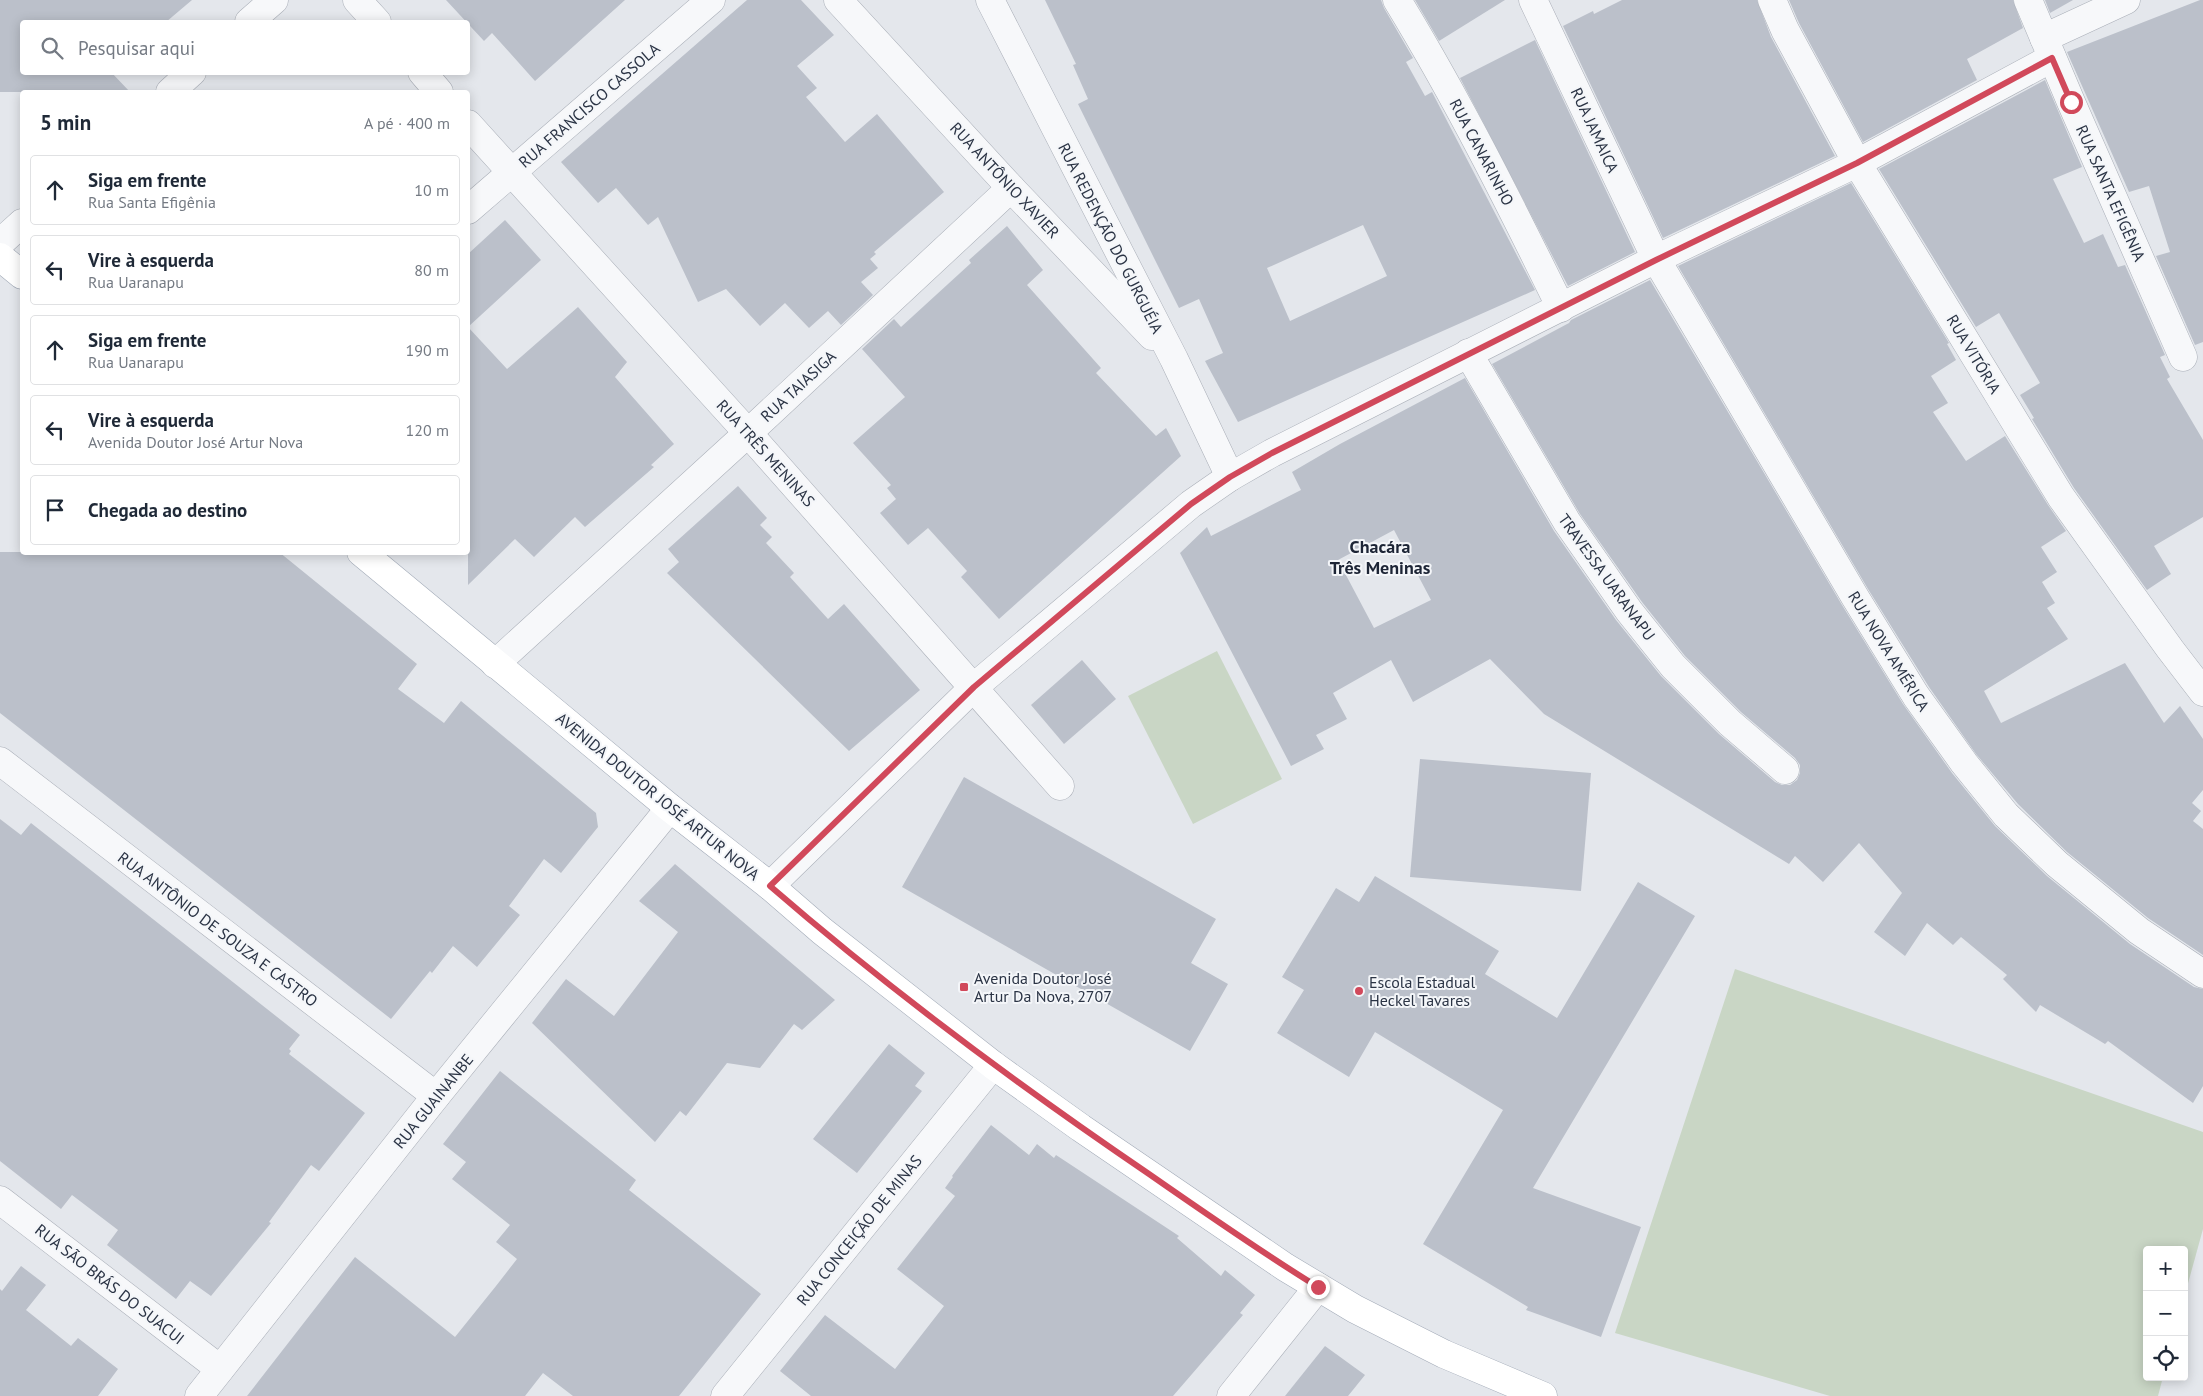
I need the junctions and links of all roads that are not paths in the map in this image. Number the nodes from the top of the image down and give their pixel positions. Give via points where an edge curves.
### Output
1 (274, 0) edge
2 (358, 0) edge
3 (711, 0) edge
4 (838, 0) edge
5 (990, 0) edge
6 (1398, 0) edge
7 (1533, 0) edge
8 (1772, 0) edge
9 (2028, 0) edge
10 (2126, 0) edge
11 (251, 20) edge
12 (375, 20) edge
13 (2048, 48) junction
14 (189, 75) edge
15 (425, 75) edge
16 (172, 90) edge
17 (437, 90) edge
18 (470, 126) edge
19 (1857, 163) junction
20 (510, 172) junction
21 (1011, 188) junction
22 (470, 208) edge
23 (20, 225) edge
24 (0, 243) edge
25 (0, 257) edge
26 (1656, 260) junction
27 (20, 273) edge
28 (1561, 308) junction
29 (1468, 353) junction
30 (2183, 358) dead end
31 (1174, 359) junction
32 (748, 433) junction
33 (1230, 477) junction
34 (365, 555) edge
35 (495, 664) junction
36 (974, 687) junction
37 (2203, 692) edge
38 (0, 762) edge
39 (1784, 770) dead end
40 (1060, 786) dead end
41 (670, 808) junction
42 (770, 886) junction
43 (2203, 974) edge
44 (993, 1065) junction
45 (436, 1096) junction
46 (0, 1200) edge
47 (1318, 1287) junction
48 (220, 1369) junction
49 (199, 1396) edge
50 (725, 1396) edge
51 (1231, 1396) edge
52 (1543, 1396) edge

1 - 11 street
2 - 12 street
3 - 20 street, RUA FRANCISCO CASSOLA
4 - 21 street, RUA ANTÔNIO XAVIER
5 - 31 street, RUA REDENÇÃO DO GURGUÉIA
6 - 28 street, RUA CANARINHO via 1481,147
7 - 26 street, RUA JAMAICA
8 - 19 street, RUA VITÓRIA
9 - 13 street, RUA SANTA EFIGÊNIA
10 - 13 street
13 - 19 street
13 - 30 street, RUA SANTA EFIGÊNIA
14 - 16 street
15 - 17 street
18 - 20 street, RUA TRÊS MENINAS
19 - 26 street
19 - 37 street, RUA VITÓRIA via 2060,497
20 - 22 street, RUA FRANCISCO CASSOLA
20 - 32 street, RUA TRÊS MENINAS
21 - 31 street, RUA ANTÔNIO XAVIER
21 - 32 street, RUA TAIASIGA
23 - 24 street
25 - 27 main road
26 - 28 street
26 - 43 street, RUA NOVA AMÉRICA via 1854,597 1916,696 1964,763 2006,815 2057,864 2139,930
28 - 29 street
29 - 33 street
29 - 39 street, TRAVESSA UARANAPU via 1567,522 1629,611 1673,666
31 - 33 street, RUA REDENÇÃO DO GURGUÉIA
32 - 35 street, RUA TAIASIGA
32 - 36 street, RUA TRÊS MENINAS
33 - 36 street via 1191,504
34 - 35 main road, AVENIDA DOUTOR JOSÉ ARTUR NOVA
35 - 41 main road, AVENIDA DOUTOR JOSÉ ARTUR NOVA
36 - 40 street, RUA TRÊS MENINAS
36 - 42 street
38 - 45 street, RUA ANTÔNIO DE SOUZA E CASTRO
41 - 42 main road, AVENIDA DOUTOR JOSÉ ARTUR NOVA
41 - 45 street, RUA GUAINANBE
42 - 44 main road, AVENIDA DOUTOR JOSÉ ARTUR NOVA via 822,931
44 - 47 main road, AVENIDA DOUTOR JOSÉ ARTUR NOVA via 1199,1209
44 - 50 street, RUA CONCEIÇÃO DE MINAS
45 - 48 street, RUA GUAINANBE
46 - 48 street, RUA SÃO BRÁS DO SUACUI
47 - 51 street
47 - 52 main road, AVENIDA DOUTOR JOSÉ ARTUR NOVA via 1444,1354
48 - 49 street, RUA GUAINANBE

